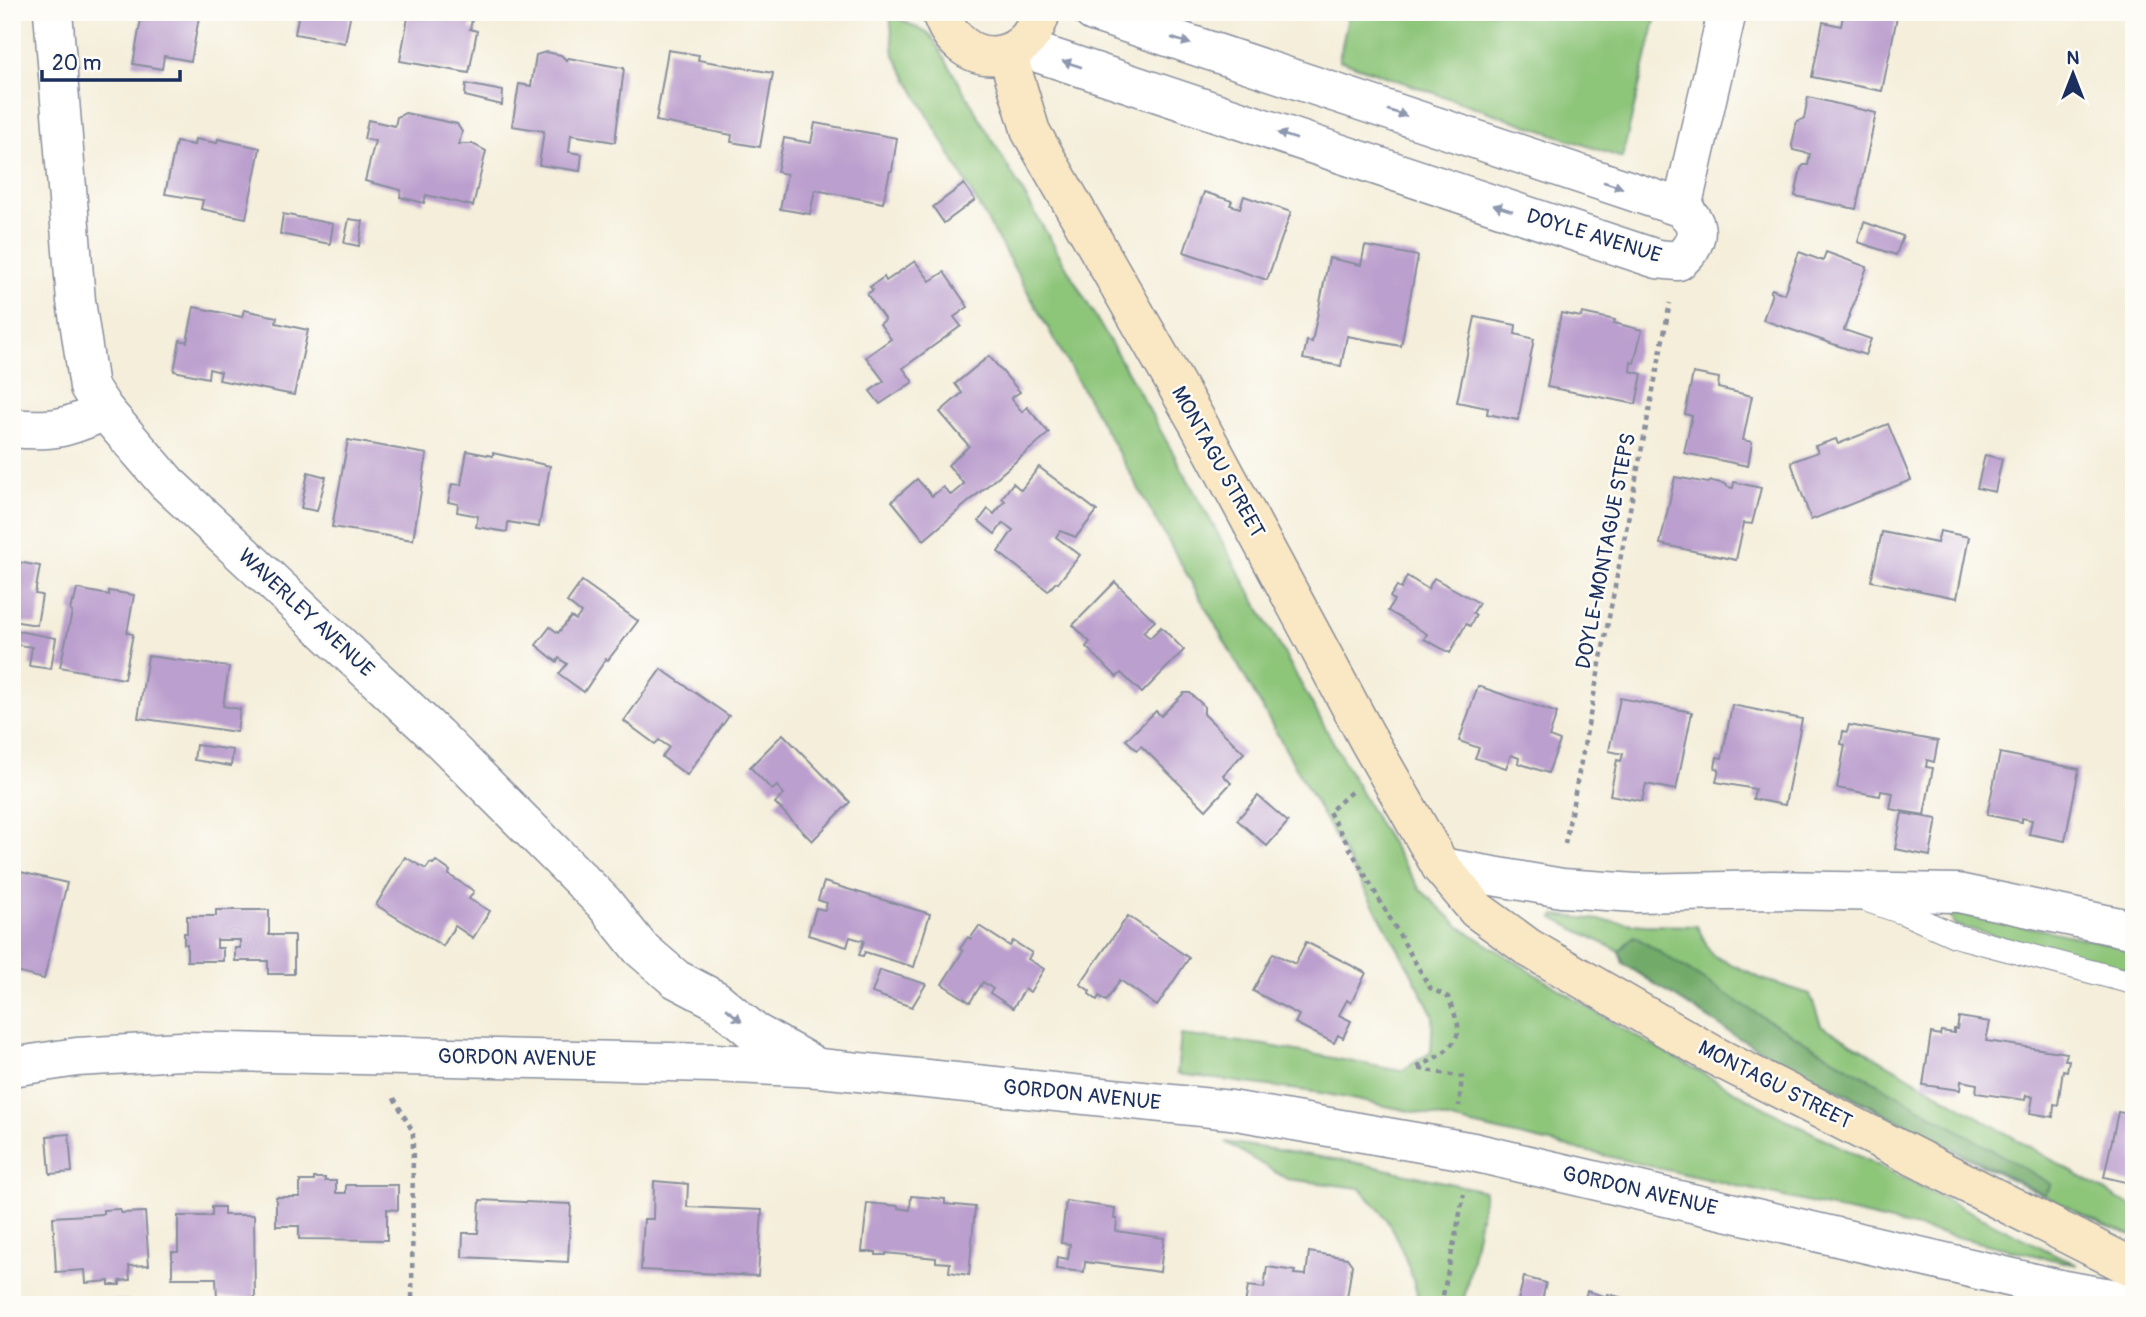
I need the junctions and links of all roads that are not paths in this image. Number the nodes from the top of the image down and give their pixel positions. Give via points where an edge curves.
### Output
1 (53, 12) edge
2 (941, 12) edge
3 (1041, 12) edge
4 (1093, 12) edge
5 (1727, 12) edge
6 (1014, 50) junction
7 (1682, 208) junction
8 (105, 411) junction
9 (12, 428) edge
10 (1441, 867) junction
11 (1843, 892) junction
12 (2134, 930) edge
13 (2134, 984) edge
14 (12, 1067) edge
15 (819, 1068) junction
16 (2134, 1268) edge
17 (2134, 1302) edge

1 - 8 street, WAVERLEY AVENUE via 79,325 89,387
2 - 6 street via 963,48 992,55
3 - 6 street via 1031,36
4 -> 7 street
5 - 7 street
7 -> 6 street, DOYLE AVENUE via 1693,220 1696,236 1688,253 1678,261 1657,259
6 - 10 street, MONTAGU STREET via 1031,132 1198,423
8 - 9 street via 57,430
8 -> 15 street, WAVERLEY AVENUE via 167,483 436,735 604,903 640,948 676,979 716,1000 754,1032
10 - 11 street via 1562,888 1636,893
10 - 16 street, MONTAGU STREET via 1477,910 1552,962 1717,1057
11 - 12 street via 1958,893
11 - 13 lane via 1956,936
14 - 15 street, GORDON AVENUE via 77,1057 181,1051
15 - 17 street, GORDON AVENUE via 1231,1110 1473,1152 2064,1290

